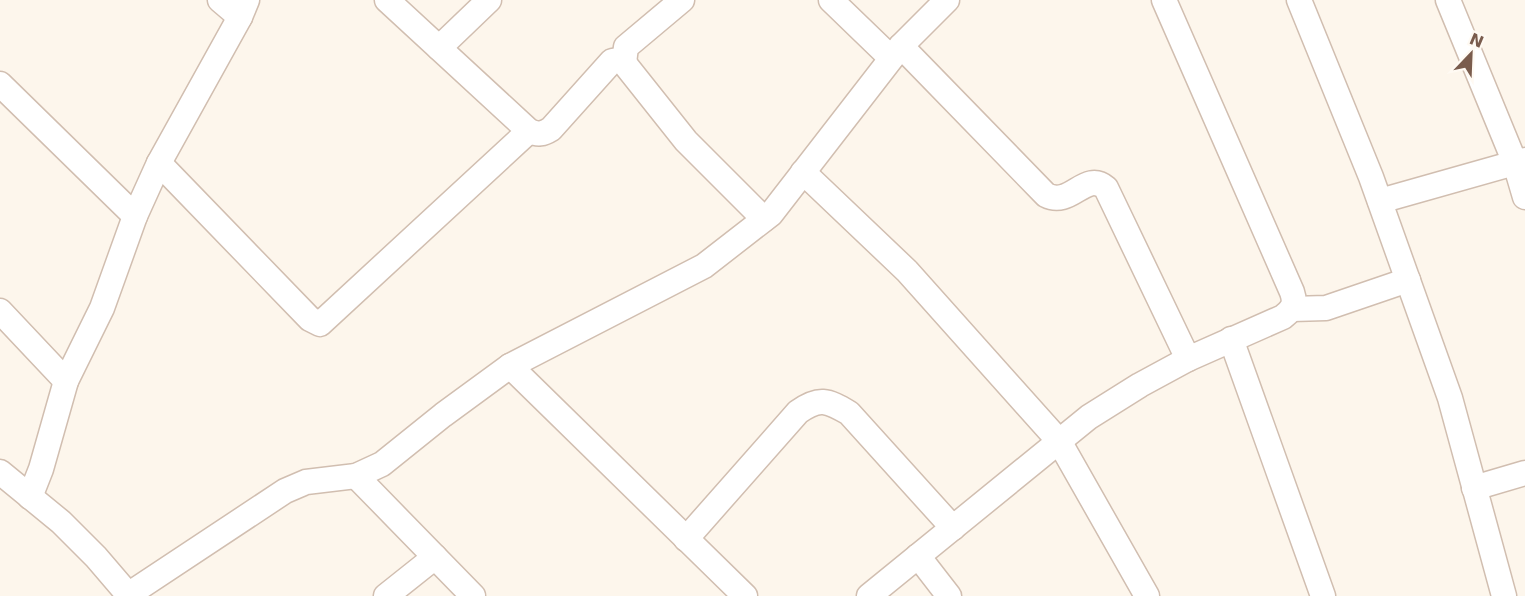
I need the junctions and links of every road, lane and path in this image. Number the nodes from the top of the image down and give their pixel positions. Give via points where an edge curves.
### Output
1 (220, 0) edge
2 (387, 0) edge
3 (489, 0) edge
4 (682, 0) edge
5 (831, 0) edge
6 (947, 0) edge
7 (1164, 0) edge
8 (1299, 0) edge
9 (1448, 0) edge
10 (244, 8) edge
11 (439, 48) junction
12 (896, 52) junction
13 (624, 63) junction
14 (0, 84) edge
15 (529, 131) junction
16 (1520, 161) edge
17 (159, 163) junction
18 (803, 172) junction
19 (1525, 197) edge
20 (1380, 201) junction
21 (135, 216) junction
22 (764, 219) junction
23 (1408, 280) junction
24 (1292, 309) junction
25 (0, 311) edge
26 (1232, 339) junction
27 (1188, 358) junction
28 (510, 366) junction
29 (66, 381) junction
30 (1059, 441) junction
31 (0, 472) edge
32 (1525, 473) edge
33 (356, 476) junction
34 (1474, 488) junction
35 (30, 497) junction
36 (952, 528) junction
37 (686, 539) junction
38 (918, 556) junction
39 (435, 557) junction
40 (128, 594) edge
41 (386, 596) edge
42 (473, 596) edge
43 (745, 596) edge
44 (869, 596) edge
45 (949, 596) edge
46 (1147, 596) edge
47 (1323, 596) edge
48 (1504, 596) edge

1 - 10 street
2 - 11 street
3 - 11 street
4 - 13 street via 626,47
5 - 12 street
6 - 12 street
7 - 24 street via 1292,292
8 - 20 street
9 - 16 street
10 - 17 street
11 - 15 street
12 - 18 street
12 - 27 street via 1046,195 1063,198 1095,182 1106,188
13 - 15 street via 612,61 551,129 543,134
13 - 22 street via 686,141
14 - 21 street
15 - 17 street via 320,324 310,319
16 - 19 street
16 - 20 street
17 - 21 street
18 - 22 street
18 - 30 street via 907,271
20 - 23 street
21 - 29 street via 98,318
22 - 28 street via 704,266
23 - 24 street via 1326,308
23 - 34 street via 1450,398
24 - 26 street via 1283,317
25 - 29 street
26 - 27 street
26 - 47 street
27 - 30 street via 1089,417
28 - 33 street via 382,464
28 - 37 street
29 - 35 street
30 - 36 street
30 - 46 street
31 - 35 street
32 - 34 street
33 - 39 street
33 - 40 street via 306,482 285,490
34 - 48 street
35 - 40 street via 61,522
36 - 37 street via 849,413 824,401 812,402 798,412
36 - 38 street
37 - 43 street
38 - 44 street
38 - 45 street
39 - 41 street
39 - 42 street

